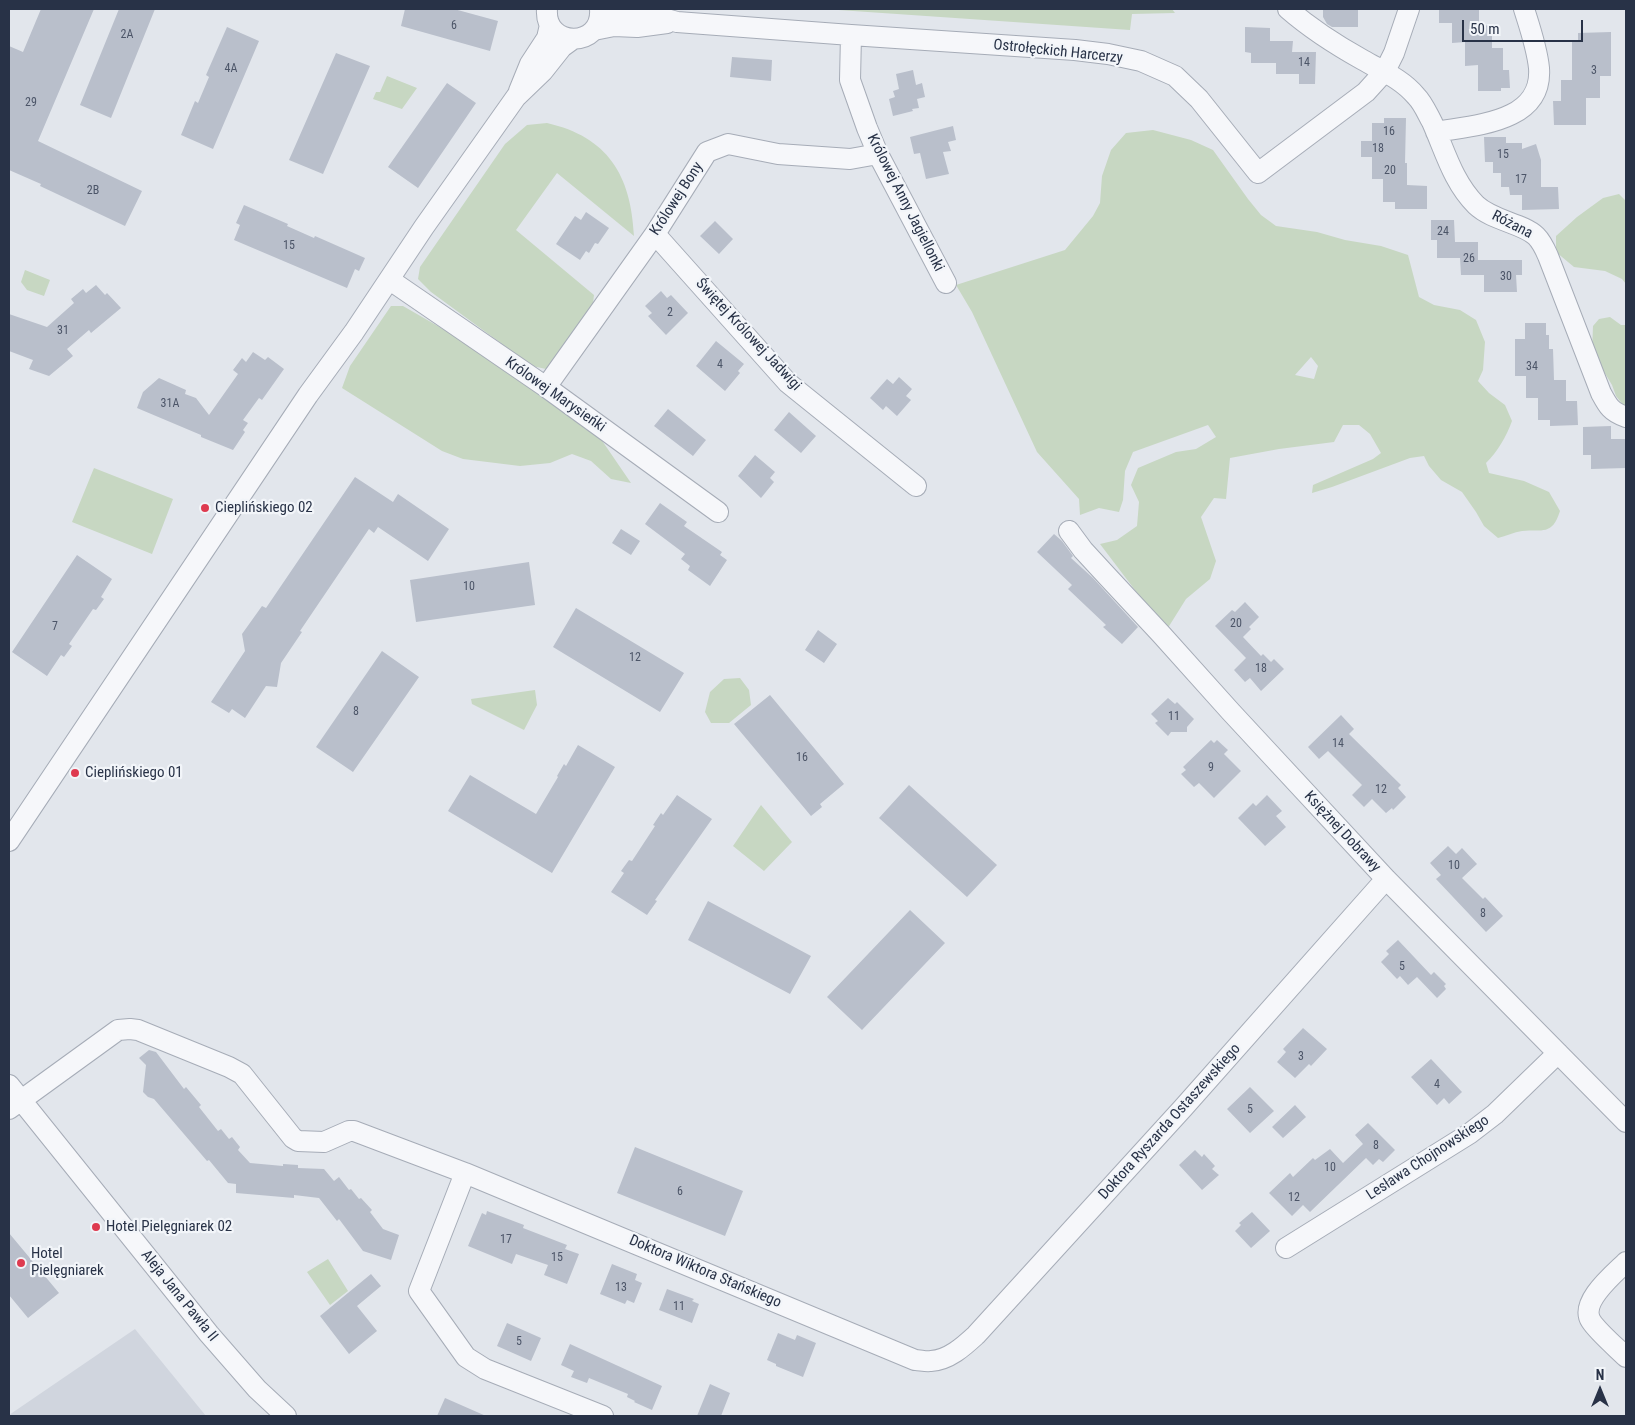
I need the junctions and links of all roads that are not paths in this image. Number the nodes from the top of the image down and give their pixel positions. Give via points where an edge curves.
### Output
1 (600, 9) edge
2 (614, 9) edge
3 (1288, 9) edge
4 (1409, 9) edge
5 (1524, 9) edge
6 (546, 14) edge
7 (677, 22) junction
8 (594, 30) junction
9 (851, 36) junction
10 (573, 39) junction
11 (1385, 71) junction
12 (516, 98) junction
13 (1436, 132) junction
14 (878, 154) junction
15 (655, 234) junction
16 (390, 280) junction
17 (946, 283) dead end
18 (546, 387) junction
19 (1626, 417) edge
20 (916, 486) dead end
21 (718, 512) dead end
22 (1069, 530) dead end
23 (9, 841) edge
24 (1386, 880) junction
25 (1558, 1053) junction
26 (13, 1098) edge
27 (1626, 1122) edge
28 (465, 1173) junction
29 (1286, 1248) dead end
30 (1626, 1262) edge
31 (946, 1357) joint
32 (1626, 1358) edge
33 (286, 1416) edge
34 (603, 1416) edge

1 - 8 street
2 - 7 street, Ostrołęckich Harcerzy via 637,11
3 - 11 street, Różana via 1323,36
4 - 11 street
5 - 13 street via 1539,69 1539,80 1529,101 1522,109 1499,120
6 - 10 street via 560,36
6 - 12 street via 547,38 530,64
7 - 8 street, Ostrołęckich Harcerzy
7 - 9 street, Ostrołęckich Harcerzy
8 - 10 street, Ostrołęckich Harcerzy
9 - 11 street, Ostrołęckich Harcerzy via 1075,50 1141,61 1174,76 1200,98 1258,173 1366,92
9 - 14 street, Królowej Anny Jagiellonki via 850,80
10 - 12 street
11 - 13 street, Różana via 1417,96
12 - 16 street
13 - 19 street, Różana via 1465,194 1493,217 1538,237 1600,393 1610,409
14 - 15 street, Królowej Bony via 850,160 778,154 728,144 714,149 707,152
14 - 17 street, Królowej Anny Jagiellonki
15 - 18 street, Królowej Bony
15 - 20 street, Świętej Królowej Jadwigi via 788,383
16 - 18 street, Królowej Marysieńki
16 - 23 street via 303,403
18 - 21 street, Królowej Marysieńki
22 - 24 street, Księżnej Dobrawy via 1083,550
24 - 25 street, Księżnej Dobrawy
24 - 31 street, Doktora Ryszarda Ostaszewskiego via 983,1328
25 - 27 street, Księżnej Dobrawy
25 - 29 street, Lesława Chojnowskiego via 1470,1134
26 - 28 street, Doktora Wiktora Stańskiego via 118,1030 138,1030 242,1074 298,1141 324,1142 354,1131
26 - 33 street, Aleja Jana Pawła II via 257,1389
28 - 31 street, Doktora Wiktora Stańskiego via 915,1360 932,1361
28 - 34 street via 420,1291 466,1357 476,1364
30 - 32 street via 1600,1288 1588,1311 1591,1320

